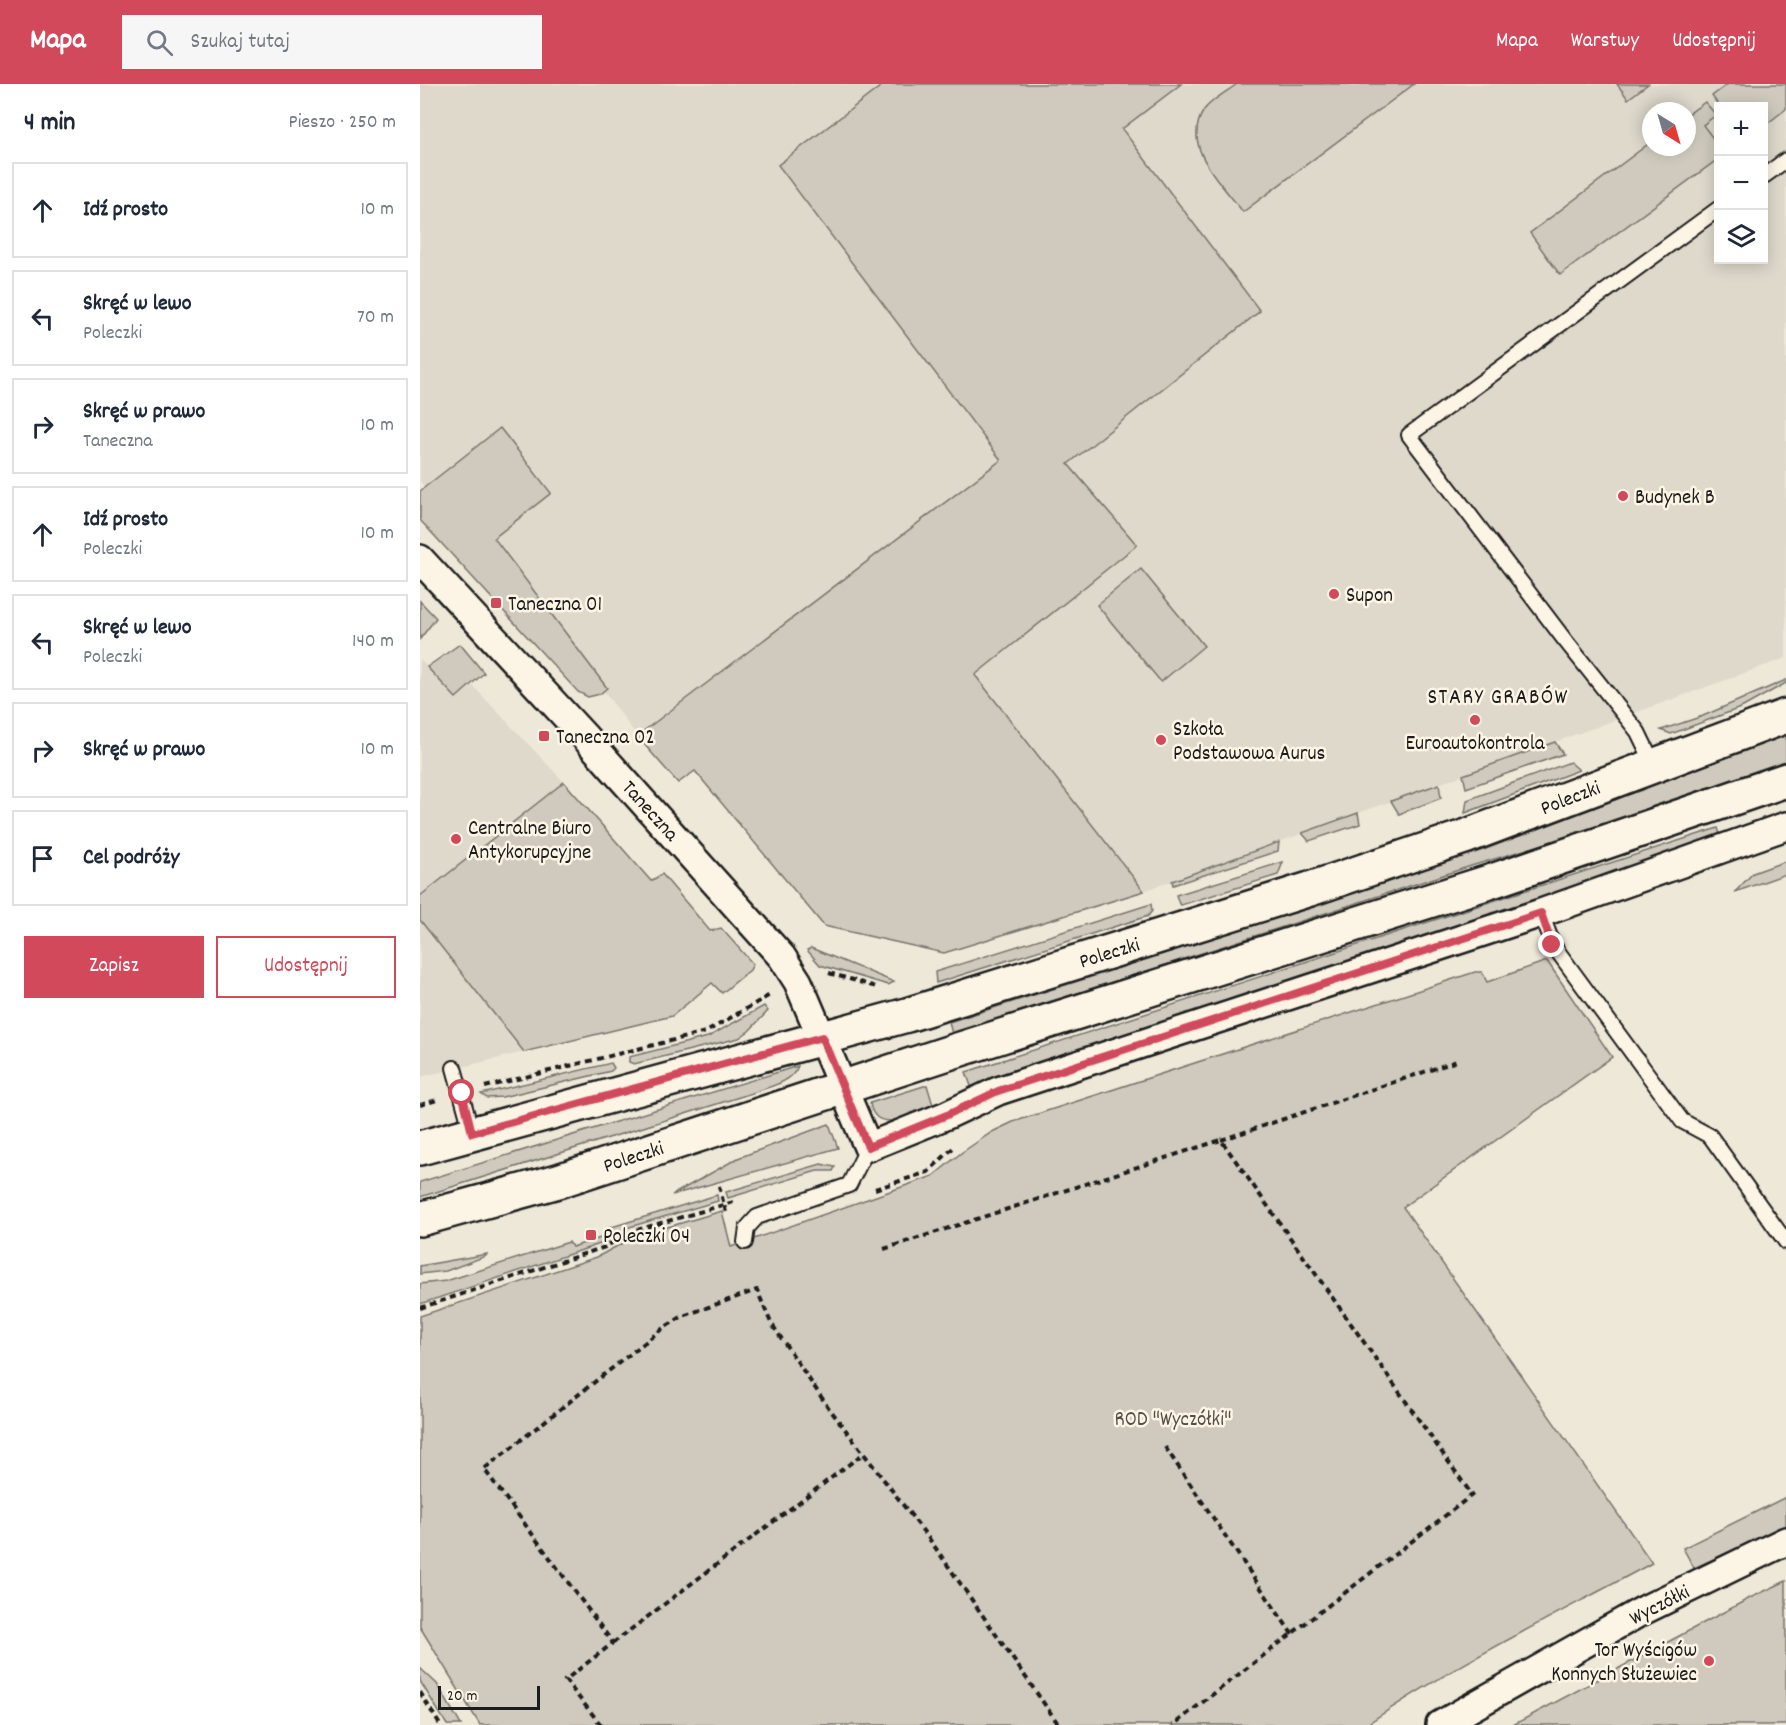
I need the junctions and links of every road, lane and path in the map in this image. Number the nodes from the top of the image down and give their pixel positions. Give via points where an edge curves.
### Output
1 (1786, 160) edge
2 (1768, 173) edge
3 (1716, 210) edge
4 (420, 559) edge
5 (1786, 716) edge
6 (1653, 765) junction
7 (1786, 780) edge
8 (1786, 826) edge
9 (1541, 913) junction
10 (822, 971) dead end
11 (877, 987) dead end
12 (767, 996) dead end
13 (822, 1037) junction
14 (1457, 1061) dead end
15 (454, 1068) dead end
16 (844, 1088) junction
17 (462, 1093) junction
18 (420, 1105) edge
19 (472, 1133) junction
20 (1221, 1140) junction
21 (958, 1144) dead end
22 (868, 1147) junction
23 (420, 1149) edge
24 (868, 1192) dead end
25 (746, 1198) dead end
26 (420, 1219) edge
27 (745, 1242) dead end
28 (1786, 1242) edge
29 (885, 1249) dead end
30 (420, 1308) edge
31 (1165, 1448) dead end
32 (864, 1453) junction
33 (1786, 1541) edge
34 (1292, 1634) junction
35 (613, 1642) junction
36 (420, 1692) edge
37 (440, 1725) edge
38 (601, 1725) edge
39 (1059, 1725) edge
40 (1173, 1725) edge
41 (1440, 1725) edge

1 - 2 lane
3 - 6 lane via 1409,435 1638,732
4 - 13 street, Taneczna via 782,957 798,982
5 - 6 main road, Poleczki
6 - 13 main road, Poleczki via 1373,868 907,1015
7 - 16 main road, Poleczki via 1492,881
8 - 9 street
9 - 22 street via 998,1091
9 - 28 lane via 1552,945 1682,1121 1710,1136
10 - 11 path
12 - 17 path via 706,1032
13 - 16 street, Taneczna
13 - 19 main road, Poleczki
14 - 20 path
15 - 17 lane
16 - 22 street
16 - 26 main road, Poleczki via 558,1181
17 - 18 path
17 - 19 lane
19 - 23 main road, Poleczki
20 - 29 path
20 - 34 path via 1472,1495
21 - 24 path via 928,1172
22 - 27 lane via 849,1185 758,1217 747,1227
25 - 30 path via 630,1232 605,1247
31 - 34 path
32 - 35 path
32 - 35 path via 771,1323 757,1290 683,1316 662,1329 484,1469
32 - 39 path
33 - 41 street, Wyczółki via 1642,1611
34 - 40 path
35 - 38 path via 565,1680
36 - 37 path

